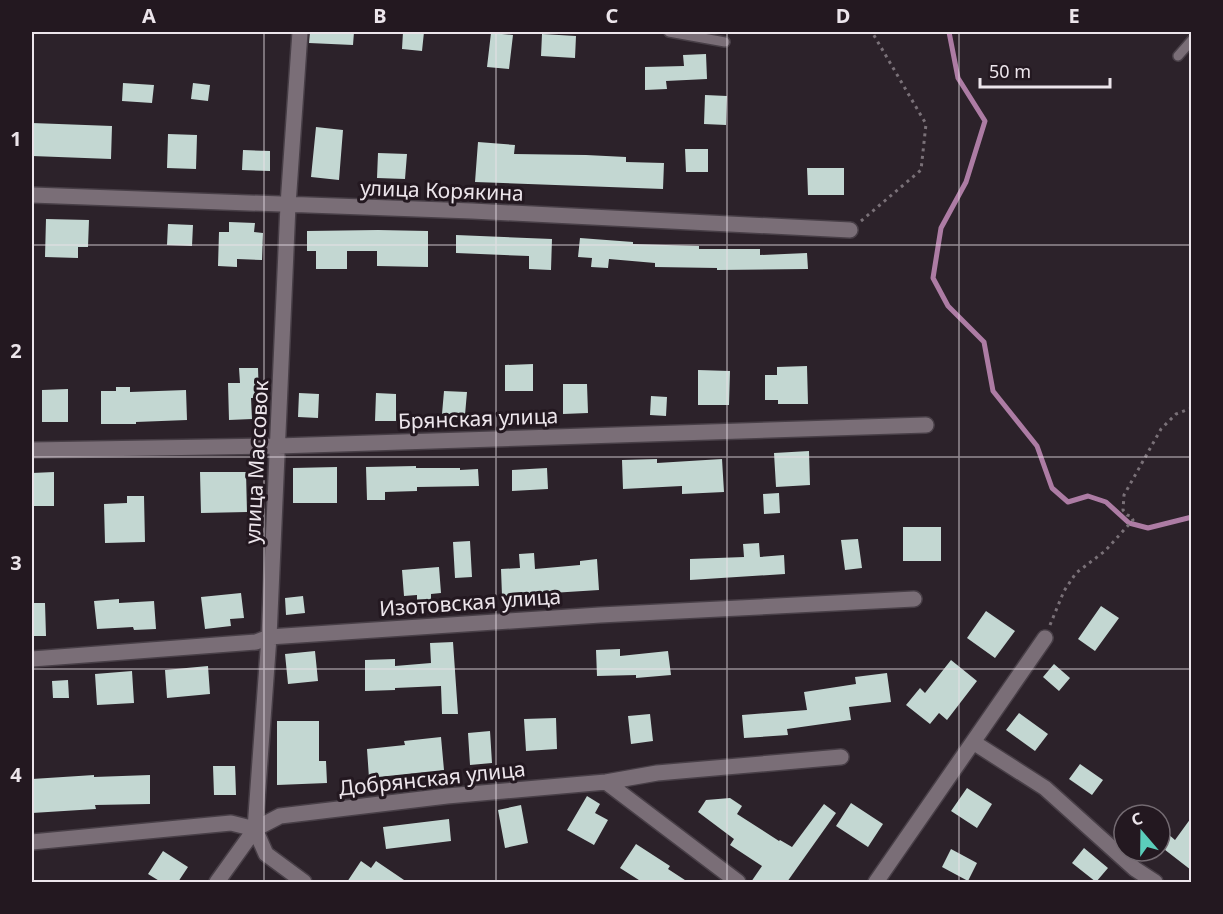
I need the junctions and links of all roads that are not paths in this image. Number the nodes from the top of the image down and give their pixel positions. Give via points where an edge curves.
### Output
1 (300, 32) edge
2 (669, 32) edge
3 (1191, 40) edge
4 (725, 42) dead end
5 (1178, 56) dead end
6 (32, 195) edge
7 (288, 205) junction
8 (850, 230) road end
9 (926, 425) dead end
10 (278, 446) junction
11 (32, 450) edge
12 (914, 599) dead end
13 (269, 637) junction
14 (1045, 638) road end
15 (32, 659) edge
16 (973, 742) junction
17 (841, 757) dead end
18 (606, 782) junction
19 (255, 829) junction
20 (32, 842) edge
21 (217, 882) edge
22 (304, 882) edge
23 (738, 882) edge
24 (876, 882) edge
25 (1155, 882) edge

1 - 7 street, улица Массовок
2 - 4 lane
3 - 5 lane
6 - 7 street, улица Корякина
7 - 8 street, улица Корякина
7 - 10 street, улица Массовок
9 - 10 street, Брянская улица
10 - 11 street, Брянская улица
10 - 13 street, улица Массовок
12 - 13 street, Изотовская улица
13 - 15 street, Изотовская улица via 256,642
13 - 19 street, улица Массовок
14 - 16 street
16 - 24 street
16 - 25 street via 1046,788 1135,869
17 - 18 street, Добрянская улица
18 - 19 street, Добрянская улица via 280,816
18 - 23 street
19 - 20 street via 231,823
19 - 21 street
19 - 22 street via 266,854

